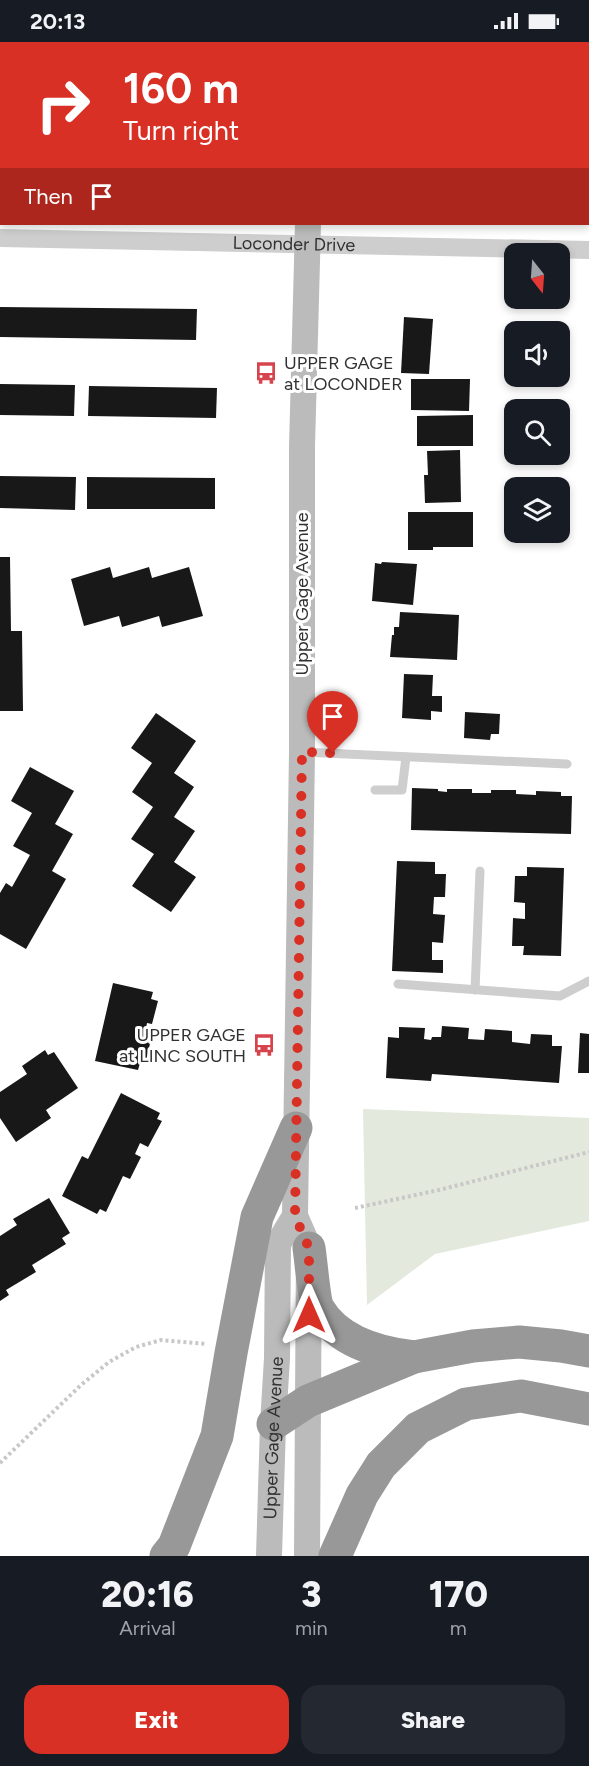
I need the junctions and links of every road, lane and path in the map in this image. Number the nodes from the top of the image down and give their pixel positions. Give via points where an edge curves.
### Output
1 (308, 234) edge
2 (0, 238) edge
3 (589, 250) edge
4 (302, 752) junction
5 (406, 757) junction
6 (567, 764) dead end
7 (375, 790) dead end
8 (480, 871) dead end
9 (589, 981) edge
10 (398, 984) dead end
11 (475, 990) junction
12 (296, 1128) junction
13 (589, 1152) edge
14 (356, 1208) dead end
15 (295, 1216) junction
16 (309, 1248) junction
17 (208, 1345) dead end
18 (589, 1351) edge
19 (414, 1357) junction
20 (308, 1401) junction
21 (589, 1409) edge
22 (273, 1424) junction
23 (0, 1463) edge
24 (166, 1556) edge
25 (269, 1556) edge
26 (307, 1556) edge
27 (335, 1556) edge

1 - 2 street, Loconder Drive
1 - 3 street, Loconder Drive
1 - 4 main road, Upper Gage Avenue via 302,447
4 - 5 lane
4 - 12 main road, Upper Gage Avenue
5 - 6 lane
5 - 7 lane via 402,790
8 - 11 lane
9 - 11 lane via 560,996
10 - 11 lane
12 - 15 main road, Upper Gage Avenue
12 - 24 highway via 257,1217 217,1436 174,1546
13 - 14 path
15 - 16 main road, Upper Gage Avenue
15 - 22 main road, Upper Gage Avenue via 278,1244
16 - 19 highway via 317,1307 337,1330 367,1347
16 - 20 main road, Upper Gage Avenue
17 - 23 path via 162,1340 127,1352 81,1385
18 - 19 highway via 519,1342
19 - 20 highway
20 - 22 highway
20 - 26 main road, Upper Gage Avenue
21 - 27 highway via 521,1396 466,1404 418,1428 381,1465 362,1495
22 - 25 main road, Upper Gage Avenue

